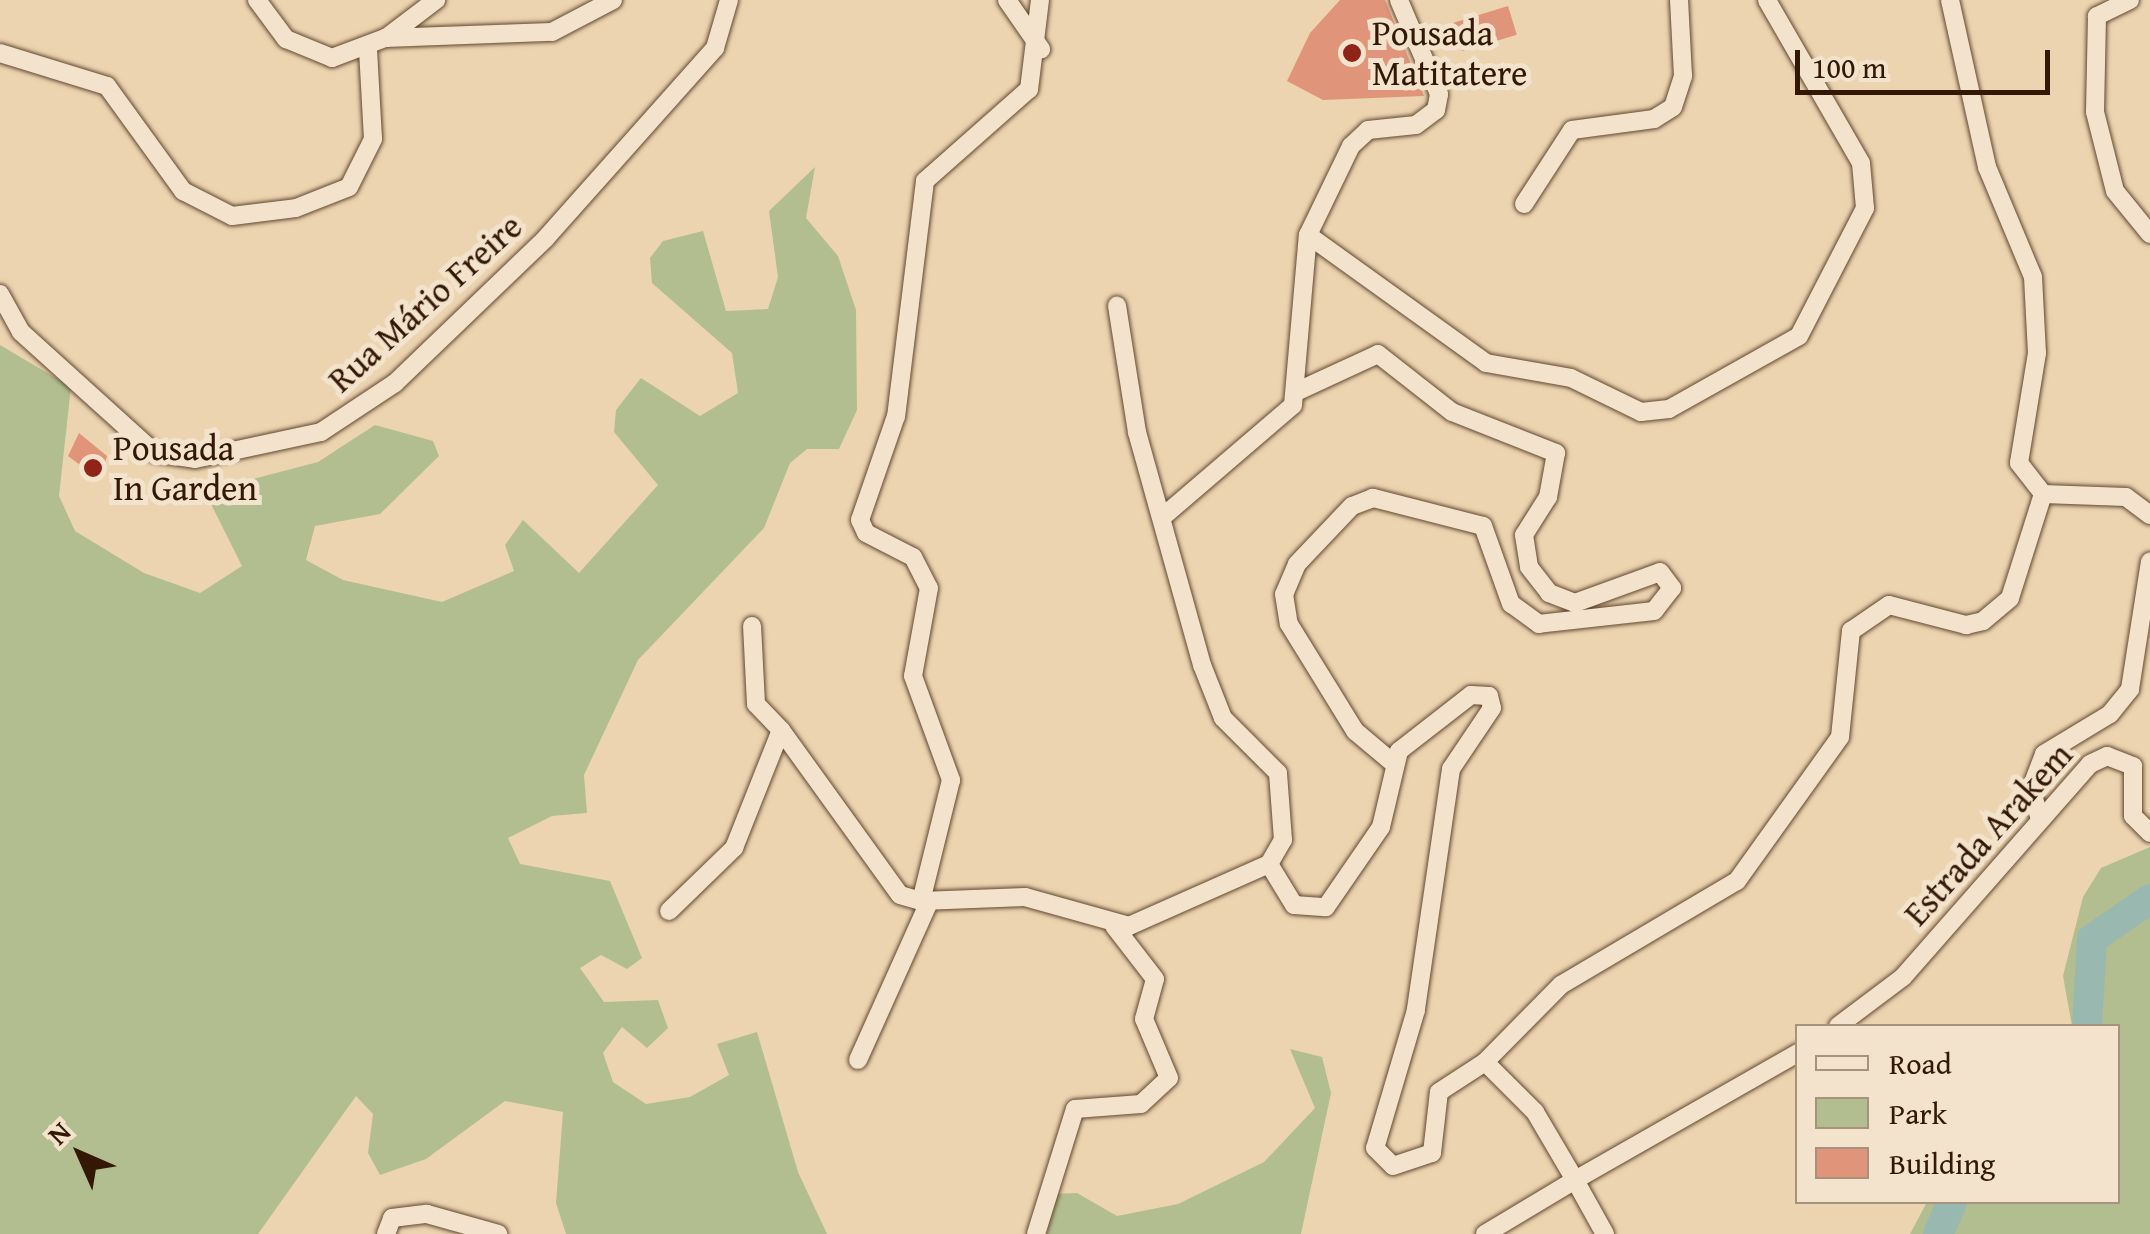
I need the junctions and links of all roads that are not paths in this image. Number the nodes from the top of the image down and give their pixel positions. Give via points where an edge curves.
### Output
1 (256, 0) edge
2 (436, 0) edge
3 (613, 0) edge
4 (730, 0) edge
5 (1007, 0) edge
6 (1040, 0) edge
7 (1399, 0) edge
8 (1680, 0) edge
9 (1767, 0) edge
10 (1950, 0) edge
11 (2130, 0) edge
12 (2094, 8) edge
13 (385, 38) junction
14 (368, 49) junction
15 (1040, 49) junction
16 (0, 53) edge
17 (1524, 204) dead end
18 (2150, 234) edge
19 (1308, 235) junction
20 (0, 294) edge
21 (1117, 306) dead end
22 (1298, 391) junction
23 (2043, 494) junction
24 (1166, 514) junction
25 (2150, 515) edge
26 (2150, 562) edge
27 (752, 626) dead end
28 (781, 730) junction
29 (1393, 764) junction
30 (2039, 816) junction
31 (2150, 833) edge
32 (1269, 864) junction
33 (925, 901) junction
34 (670, 911) dead end
35 (1114, 926) junction
36 (1841, 1024) edge
37 (1795, 1055) edge
38 (858, 1060) dead end
39 (1485, 1062) junction
40 (1575, 1180) junction
41 (386, 1234) edge
42 (498, 1234) edge
43 (1036, 1234) edge
44 (1485, 1234) edge
45 (1605, 1234) edge

1 - 14 street via 305,53
2 - 13 street
3 - 13 street via 552,32
4 - 20 street, Rua Mário Freire via 715,48 545,239 394,383 321,432 195,459 154,453 21,332
5 - 15 street
6 - 15 street
7 - 19 street via 1438,94 1436,110 1416,124 1368,130 1352,146
8 - 17 street via 1683,76 1674,108 1654,119 1572,130
9 - 19 street via 1861,162 1865,208 1807,328 1669,410 1640,412 1571,378 1486,363
10 - 23 street via 1987,167 2033,277 2037,354 2016,447
11 - 12 street
12 - 18 street via 2095,112 2106,164
13 - 14 street
14 - 16 street via 373,139 349,187 296,208 232,216 183,191 107,86
15 - 33 street via 1020,102 925,181 896,416 860,520 866,533 912,558 929,588 913,676 951,780
19 - 22 street via 1294,336
21 - 24 street via 1137,432
22 - 24 street via 1271,432
22 - 29 street via 1378,354 1452,412 1556,453 1548,497 1524,535 1529,567 1549,593 1575,603 1660,572 1672,588 1654,611 1539,624 1511,604 1484,526 1372,498 1352,506 1297,564 1284,594 1289,624 1355,732
23 - 25 street via 2126,497
23 - 39 street via 2010,598 1983,621 1966,626 1890,605 1851,632 1840,737 1737,881 1561,985
24 - 32 street via 1212,696 1283,786 1283,840
26 - 30 street via 2130,689 2110,714 2044,754 2031,788
27 - 28 street via 756,704
28 - 33 street via 900,895
28 - 34 street via 734,848 711,880
29 - 32 street via 1381,827 1326,907 1294,905
29 - 39 street via 1471,695 1484,692 1492,708 1451,769 1416,1010 1381,1103 1376,1158 1393,1166 1432,1153 1439,1092
30 - 31 street, Estrada Arakem via 2106,756 2133,766 2133,816
30 - 36 street, Estrada Arakem via 1902,976
32 - 35 street via 1151,920
33 - 35 street via 1025,898
33 - 38 street
35 - 43 street via 1155,979 1144,1019 1169,1078 1140,1104 1075,1109
37 - 40 street
39 - 40 street via 1535,1112
40 - 44 street
40 - 45 street
41 - 42 street via 392,1218 415,1214 468,1219

